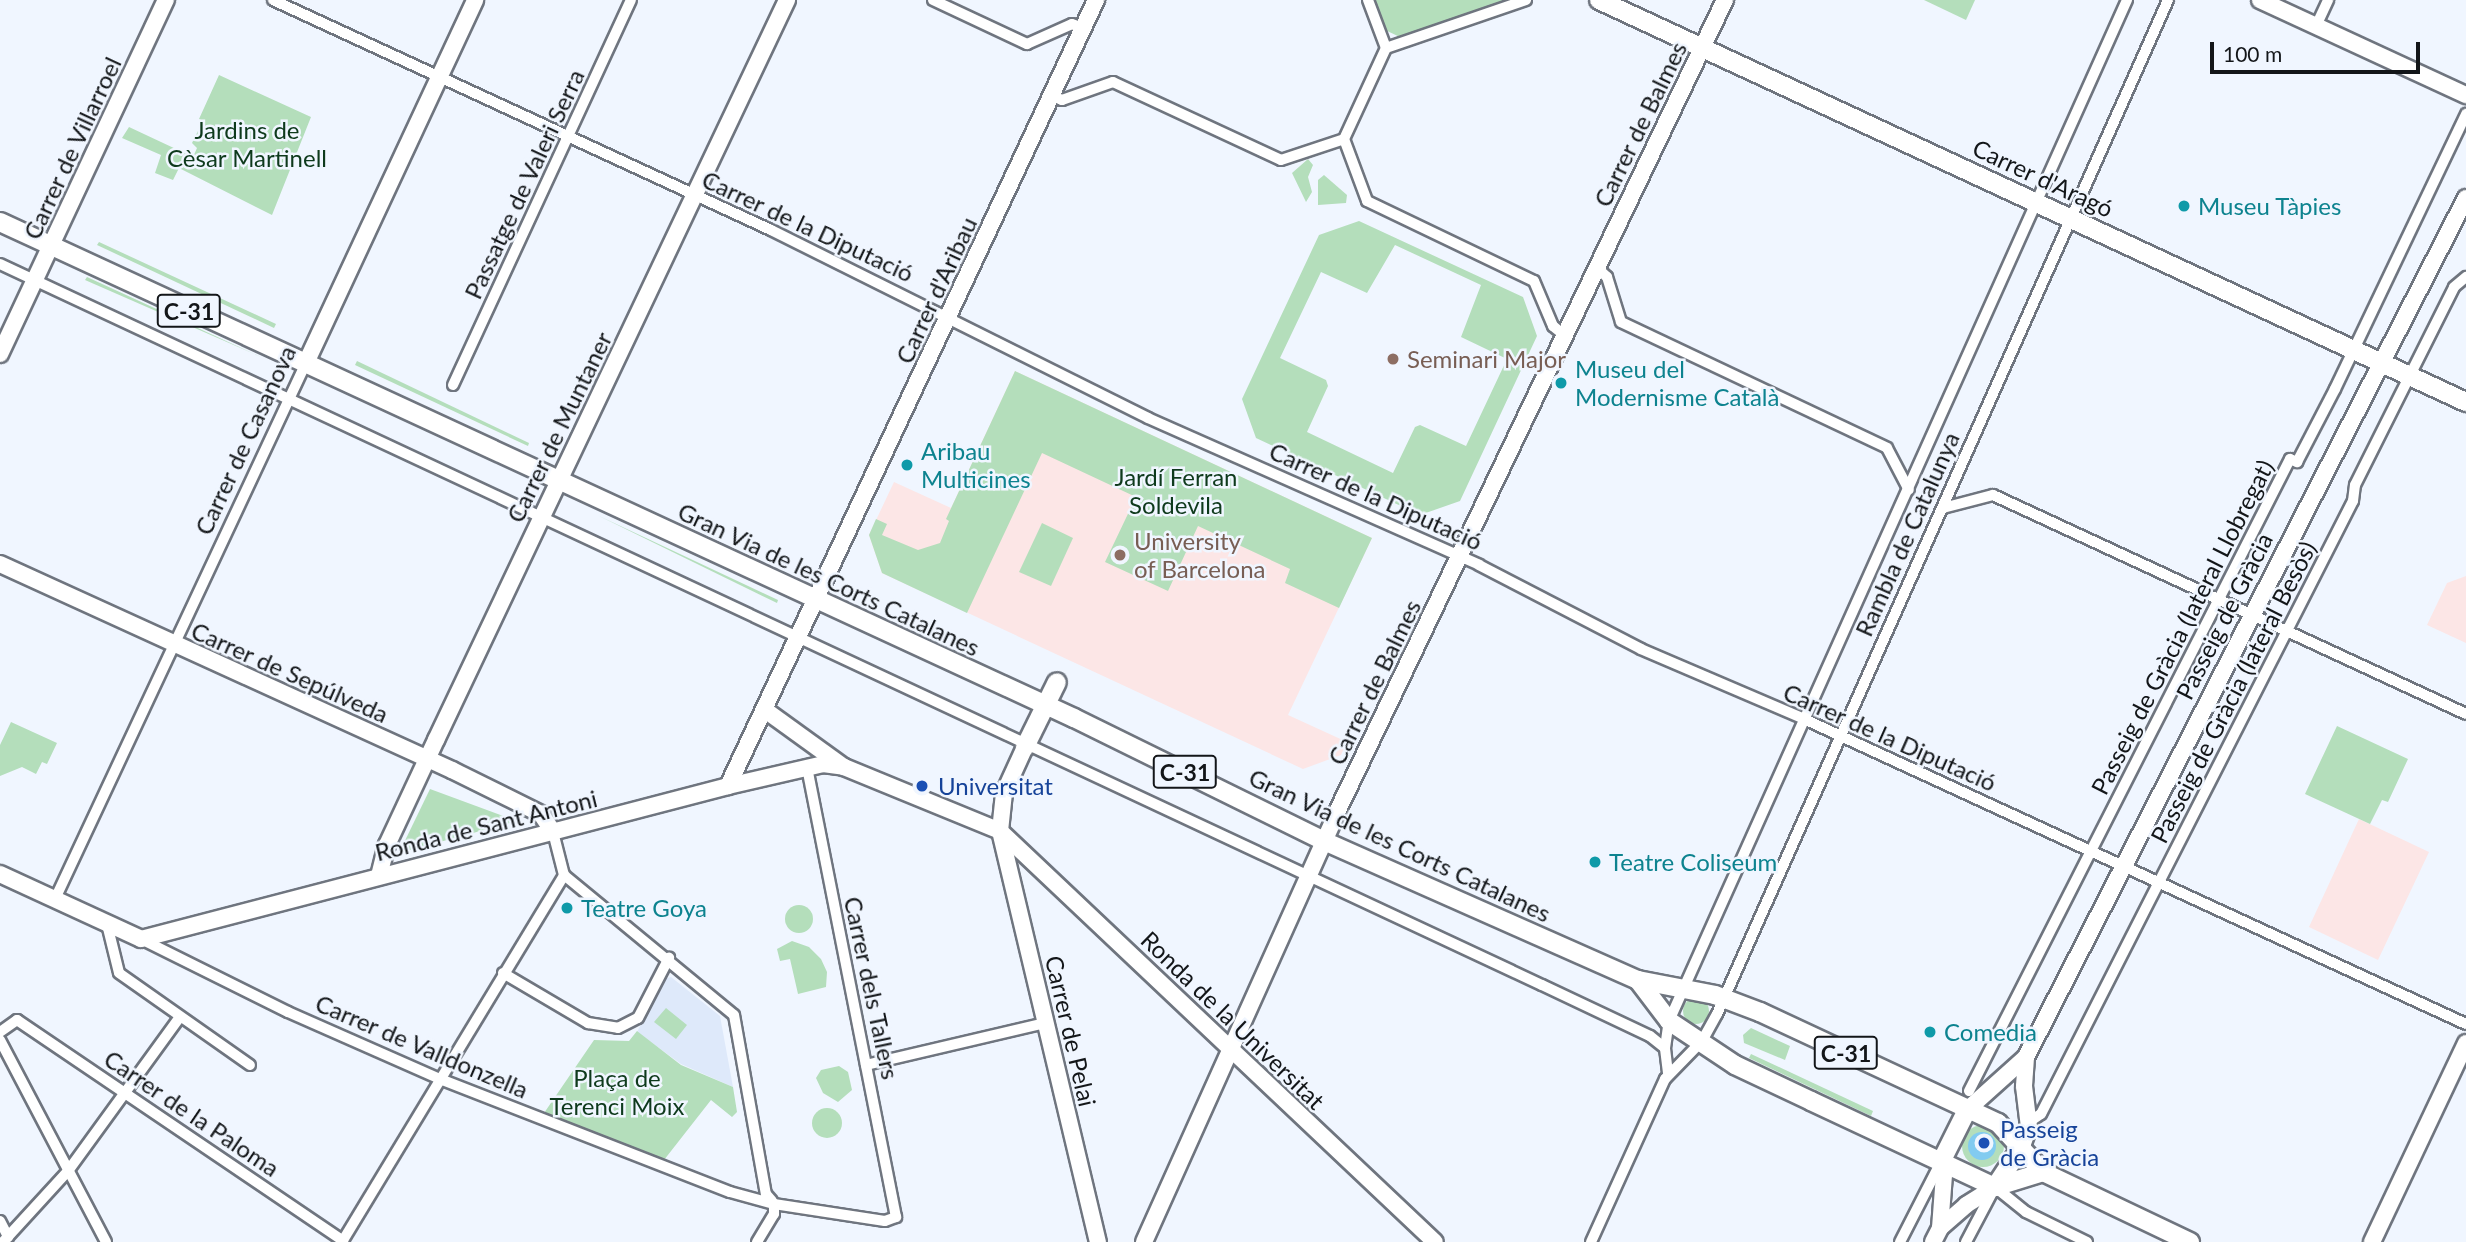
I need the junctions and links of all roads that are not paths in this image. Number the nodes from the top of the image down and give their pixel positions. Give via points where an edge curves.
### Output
1 (166, 0) edge
2 (273, 0) edge
3 (475, 0) edge
4 (631, 0) edge
5 (788, 0) edge
6 (933, 0) edge
7 (1096, 0) edge
8 (1368, 0) edge
9 (1525, 0) edge
10 (1599, 0) edge
11 (1725, 0) edge
12 (2127, 0) edge
13 (2168, 0) edge
14 (2260, 0) edge
15 (2328, 0) edge
16 (2316, 26) junction
17 (1083, 28) junction
18 (1702, 46) junction
19 (1386, 48) junction
20 (439, 78) junction
21 (2466, 95) edge
22 (1053, 96) junction
23 (2466, 114) edge
24 (569, 136) junction
25 (1344, 139) junction
26 (695, 195) junction
27 (2466, 198) edge
28 (2038, 202) junction
29 (2071, 218) junction
30 (0, 222) edge
31 (51, 246) junction
32 (0, 264) edge
33 (1596, 267) junction
34 (2466, 277) edge
35 (35, 281) junction
36 (948, 316) junction
37 (1558, 331) junction
38 (2354, 349) junction
39 (0, 354) edge
40 (2381, 361) junction
41 (305, 365) junction
42 (2410, 376) junction
43 (453, 385) dead end
44 (290, 399) junction
45 (2466, 402) edge
46 (558, 481) junction
47 (1905, 486) junction
48 (1943, 508) junction
49 (540, 517) junction
50 (1460, 556) junction
51 (0, 564) edge
52 (816, 599) junction
53 (2221, 599) junction
54 (2252, 614) junction
55 (2287, 631) junction
56 (798, 639) junction
57 (174, 645) junction
58 (1057, 682) dead end
59 (1046, 705) junction
60 (765, 710) junction
61 (2466, 714) edge
62 (1804, 719) junction
63 (1839, 735) junction
64 (1026, 747) junction
65 (427, 758) junction
66 (807, 767) junction
67 (844, 767) junction
68 (728, 786) junction
69 (999, 831) junction
70 (553, 832) junction
71 (1324, 841) junction
72 (2092, 852) junction
73 (2123, 866) junction
74 (0, 874) edge
75 (564, 875) junction
76 (379, 876) junction
77 (1308, 877) junction
78 (2159, 883) junction
79 (55, 899) junction
80 (107, 924) junction
81 (141, 939) junction
82 (669, 958) junction
83 (503, 973) junction
84 (1637, 981) junction
85 (1684, 987) junction
86 (1724, 998) junction
87 (180, 1017) junction
88 (1669, 1021) junction
89 (1045, 1023) junction
90 (2466, 1024) edge
91 (0, 1032) edge
92 (0, 1040) edge
93 (1702, 1041) junction
94 (2466, 1043) edge
95 (1665, 1048) junction
96 (1230, 1049) junction
97 (2026, 1057) junction
98 (250, 1065) dead end
99 (866, 1065) junction
100 (1668, 1073) junction
101 (440, 1080) junction
102 (123, 1091) junction
103 (1969, 1091) dead end
104 (1967, 1110) junction
105 (2029, 1122) junction
106 (2022, 1146) junction
107 (1941, 1162) junction
108 (68, 1171) junction
109 (2043, 1172) junction
110 (1995, 1187) junction
111 (774, 1204) junction
112 (897, 1217) joint
113 (0, 1221) edge
114 (1936, 1235) edge
115 (6, 1239) edge
116 (343, 1241) edge
117 (106, 1242) edge
118 (757, 1242) edge
119 (1098, 1242) edge
120 (1144, 1242) edge
121 (1435, 1242) edge
122 (1591, 1242) edge
123 (1900, 1242) edge
124 (1966, 1242) edge
125 (2087, 1242) edge
126 (2190, 1242) edge
127 (2372, 1242) edge

1 - 31 main road, Carrer de Villarroel
2 - 20 street, Carrer de la Diputació
3 - 20 main road, Carrer de Casanova
4 - 24 street, Passatge de Valeri Serra
5 - 26 main road, Carrer de Muntaner
6 - 17 street via 1027,44 1072,24
7 - 17 main road, Carrer d'Aribau
8 - 19 street
9 - 19 street
10 - 18 main road, Carrer d'Aragó
11 - 18 main road, Carrer de Balmes
12 - 28 street, Rambla de Catalunya
13 - 29 street, Rambla de Catalunya
14 - 16 main road
15 - 16 street
16 - 21 main road
17 - 22 main road, Carrer d'Aribau
18 - 28 main road, Carrer d'Aragó
18 - 33 main road, Carrer de Balmes
19 - 25 street
20 - 24 street, Carrer de la Diputació
20 - 41 main road, Carrer de Casanova
22 - 25 street via 1062,100 1113,82 1281,160
22 - 36 main road, Carrer d'Aribau
23 - 38 street, Passeig de Gràcia (lateral Llobregat) via 2407,230 2405,251
24 - 26 street, Carrer de la Diputació
24 - 43 street, Passatge de Valeri Serra
25 - 37 street via 1367,201 1534,281
26 - 36 street, Carrer de la Diputació
26 - 46 main road, Carrer de Muntaner
27 - 40 main road, Passeig de Gràcia
28 - 29 main road, Carrer d'Aragó
28 - 47 street, Rambla de Catalunya
29 - 38 main road, Carrer d'Aragó
29 - 48 street, Rambla de Catalunya
30 - 31 main road, Gran Via de les Corts Catalanes / C-31
31 - 35 main road, Carrer de Villarroel
31 - 41 main road, Gran Via de les Corts Catalanes / C-31
32 - 35 street
33 - 37 main road, Carrer de Balmes
33 - 47 street via 1606,277 1621,321 1887,448
34 - 42 street, Passeig de Gràcia (lateral Besòs) via 2454,287
35 - 39 main road, Carrer de Villarroel
35 - 44 street
36 - 50 street, Carrer de la Diputació via 1148,418
36 - 52 main road, Carrer d'Aribau
37 - 50 main road, Carrer de Balmes
38 - 40 main road, Carrer d'Aragó
38 - 53 street, Passeig de Gràcia (lateral Llobregat) via 2297,462 2290,459
40 - 42 main road, Carrer d'Aragó
40 - 54 main road, Passeig de Gràcia
41 - 44 street, Carrer de Casanova
41 - 46 main road, Gran Via de les Corts Catalanes / C-31
42 - 45 main road, Carrer d'Aragó
42 - 55 street, Passeig de Gràcia (lateral Besòs)
44 - 49 street
44 - 57 street, Carrer de Casanova
46 - 49 main road, Carrer de Muntaner
46 - 52 main road, Gran Via de les Corts Catalanes / C-31
47 - 62 street, Rambla de Catalunya
48 - 53 street via 1993,495
48 - 63 street, Rambla de Catalunya
49 - 56 street
49 - 65 main road, Carrer de Muntaner
50 - 62 street, Carrer de la Diputació via 1641,649
50 - 71 main road, Carrer de Balmes
51 - 57 main road, Carrer de Sepúlveda
52 - 56 main road, Carrer d'Aribau
52 - 59 main road, Gran Via de les Corts Catalanes / C-31
53 - 54 street
53 - 72 street, Passeig de Gràcia (lateral Llobregat)
54 - 55 street
54 - 73 main road, Passeig de Gràcia
55 - 61 street
55 - 78 street, Passeig de Gràcia (lateral Besòs)
56 - 60 main road, Carrer d'Aribau
56 - 64 street
57 - 65 main road, Carrer de Sepúlveda
57 - 79 street, Carrer de Casanova
58 - 59 main road
59 - 64 main road
59 - 71 main road, Gran Via de les Corts Catalanes / C-31
60 - 67 main road
60 - 68 main road, Carrer d'Aribau
62 - 63 street, Carrer de la Diputació
62 - 85 street, Rambla de Catalunya
63 - 72 street, Carrer de la Diputació
63 - 86 street, Rambla de Catalunya
64 - 69 main road via 1004,793
64 - 77 street
65 - 70 main road, Carrer de Sepúlveda via 541,814
65 - 76 main road, Carrer de Muntaner via 387,845
66 - 67 main road, Ronda de Sant Antoni
66 - 68 main road, Ronda de Sant Antoni
66 - 99 street, Carrer dels Tallers
67 - 69 main road
68 - 70 main road, Ronda de Sant Antoni
69 - 89 main road, Carrer de Pelai
69 - 96 main road, Ronda de la Universitat
70 - 75 street
70 - 76 main road, Ronda de Sant Antoni
71 - 77 main road, Carrer de Balmes
71 - 84 main road, Gran Via de les Corts Catalanes / C-31
72 - 73 street, Carrer de la Diputació
72 - 103 street, Passeig de Gràcia (lateral Llobregat)
73 - 78 street, Carrer de la Diputació
73 - 97 main road, Passeig de Gràcia
74 - 79 main road
75 - 82 street
75 - 83 street
76 - 81 main road, Ronda de Sant Antoni
77 - 95 street via 1630,1027
77 - 96 main road, Carrer de Balmes
78 - 90 street, Carrer de la Diputació
78 - 105 street, Passeig de Gràcia (lateral Besòs) via 2041,1114
79 - 80 main road
80 - 81 main road
80 - 87 street via 118,974
81 - 101 street, Carrer de Valldonzella
82 - 83 street via 638,1018 618,1028 587,1023
82 - 111 street via 734,1015 766,1194
83 - 101 street
84 - 85 main road, Gran Via de les Corts Catalanes / C-31
84 - 88 main road, Gran Via de les Corts Catalanes / C-31
85 - 86 main road, Gran Via de les Corts Catalanes / C-31
85 - 88 street, Rambla de Catalunya
86 - 93 street, Rambla de Catalunya
86 - 104 main road, Gran Via de les Corts Catalanes / C-31
87 - 98 street
87 - 102 street
88 - 93 main road, Gran Via de les Corts Catalanes / C-31
88 - 95 street, Rambla de Catalunya
89 - 99 street
89 - 119 main road, Carrer de Pelai
91 - 102 street, Carrer de la Paloma via 17,1020
92 - 108 street
93 - 100 street, Rambla de Catalunya
93 - 107 main road, Gran Via de les Corts Catalanes / C-31 via 1735,1065
94 - 127 main road
95 - 100 street, Rambla de Catalunya
96 - 120 main road, Carrer de Balmes
96 - 121 main road, Ronda de la Universitat
97 - 104 main road, Passeig de Gràcia
97 - 105 main road, Passeig de Gràcia
99 - 112 street, Carrer dels Tallers
100 - 122 street, Rambla de Catalunya
101 - 111 street, Carrer de Valldonzella via 730,1192
101 - 116 street
102 - 108 street
102 - 116 street, Carrer de la Paloma
104 - 106 main road, Gran Via de les Corts Catalanes / C-31 via 1998,1123
104 - 107 main road, Passeig de Gràcia
105 - 106 main road, Passeig de Gràcia
106 - 109 main road, Gran Via de les Corts Catalanes / C-31
106 - 110 main road
107 - 110 main road, Gran Via de les Corts Catalanes / C-31
107 - 114 main road, Passeig de Gràcia via 1944,1175
107 - 123 street
108 - 115 street
108 - 117 street
109 - 110 main road
109 - 126 main road, Gran Via de les Corts Catalanes / C-31
110 - 114 main road, Passeig de Gràcia via 1981,1192
110 - 124 street
110 - 125 street via 2026,1212
111 - 112 street, Carrer de Valldonzella via 885,1221
111 - 118 street via 774,1214
113 - 115 street

